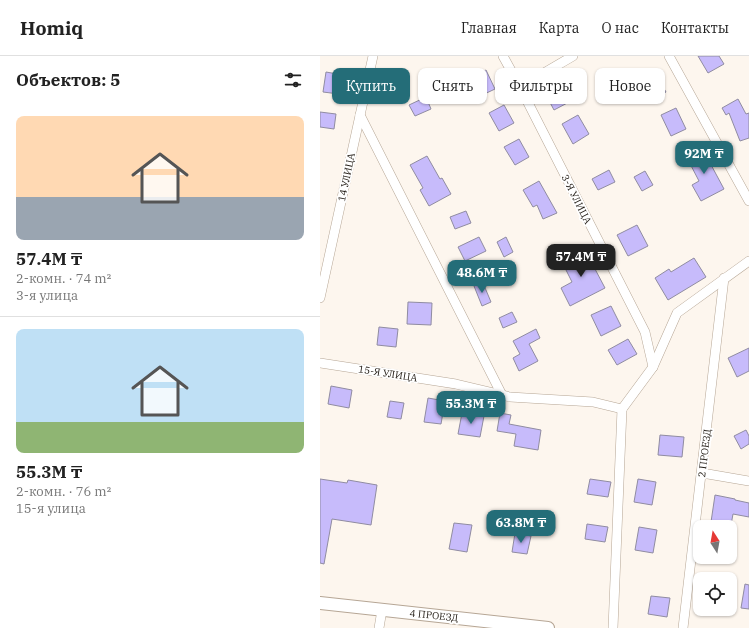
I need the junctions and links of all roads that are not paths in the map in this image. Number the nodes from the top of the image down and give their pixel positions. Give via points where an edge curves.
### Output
1 (373, 56) edge
2 (502, 56) edge
3 (574, 56) edge
4 (670, 56) edge
5 (509, 68) edge
6 (553, 68) edge
7 (529, 104) edge
8 (360, 115) junction
9 (749, 201) edge
10 (749, 261) edge
11 (724, 278) junction
12 (320, 298) edge
13 (320, 363) edge
14 (653, 367) junction
15 (502, 395) junction
16 (622, 409) junction
17 (702, 473) junction
18 (749, 481) edge
19 (320, 603) edge
20 (382, 610) junction
21 (379, 628) edge
22 (548, 628) edge
23 (613, 628) edge
24 (683, 628) edge

1 - 8 street, 14 УЛИЦА
2 - 5 street, 3-Я УЛИЦА
3 - 6 street
4 - 9 street
7 - 14 street, 3-Я УЛИЦА via 645,332
8 - 12 street, 14 УЛИЦА
8 - 15 street
10 - 11 street
11 - 14 street via 677,313
11 - 17 street, 2 ПРОЕЗД
13 - 15 street, 15-Я УЛИЦА via 456,384
14 - 16 street
15 - 16 street, 15-Я УЛИЦА via 593,402
16 - 23 street
17 - 18 street
17 - 24 street, 2 ПРОЕЗД
19 - 20 street, 4 ПРОЕЗД
20 - 21 street
20 - 22 street, 4 ПРОЕЗД

